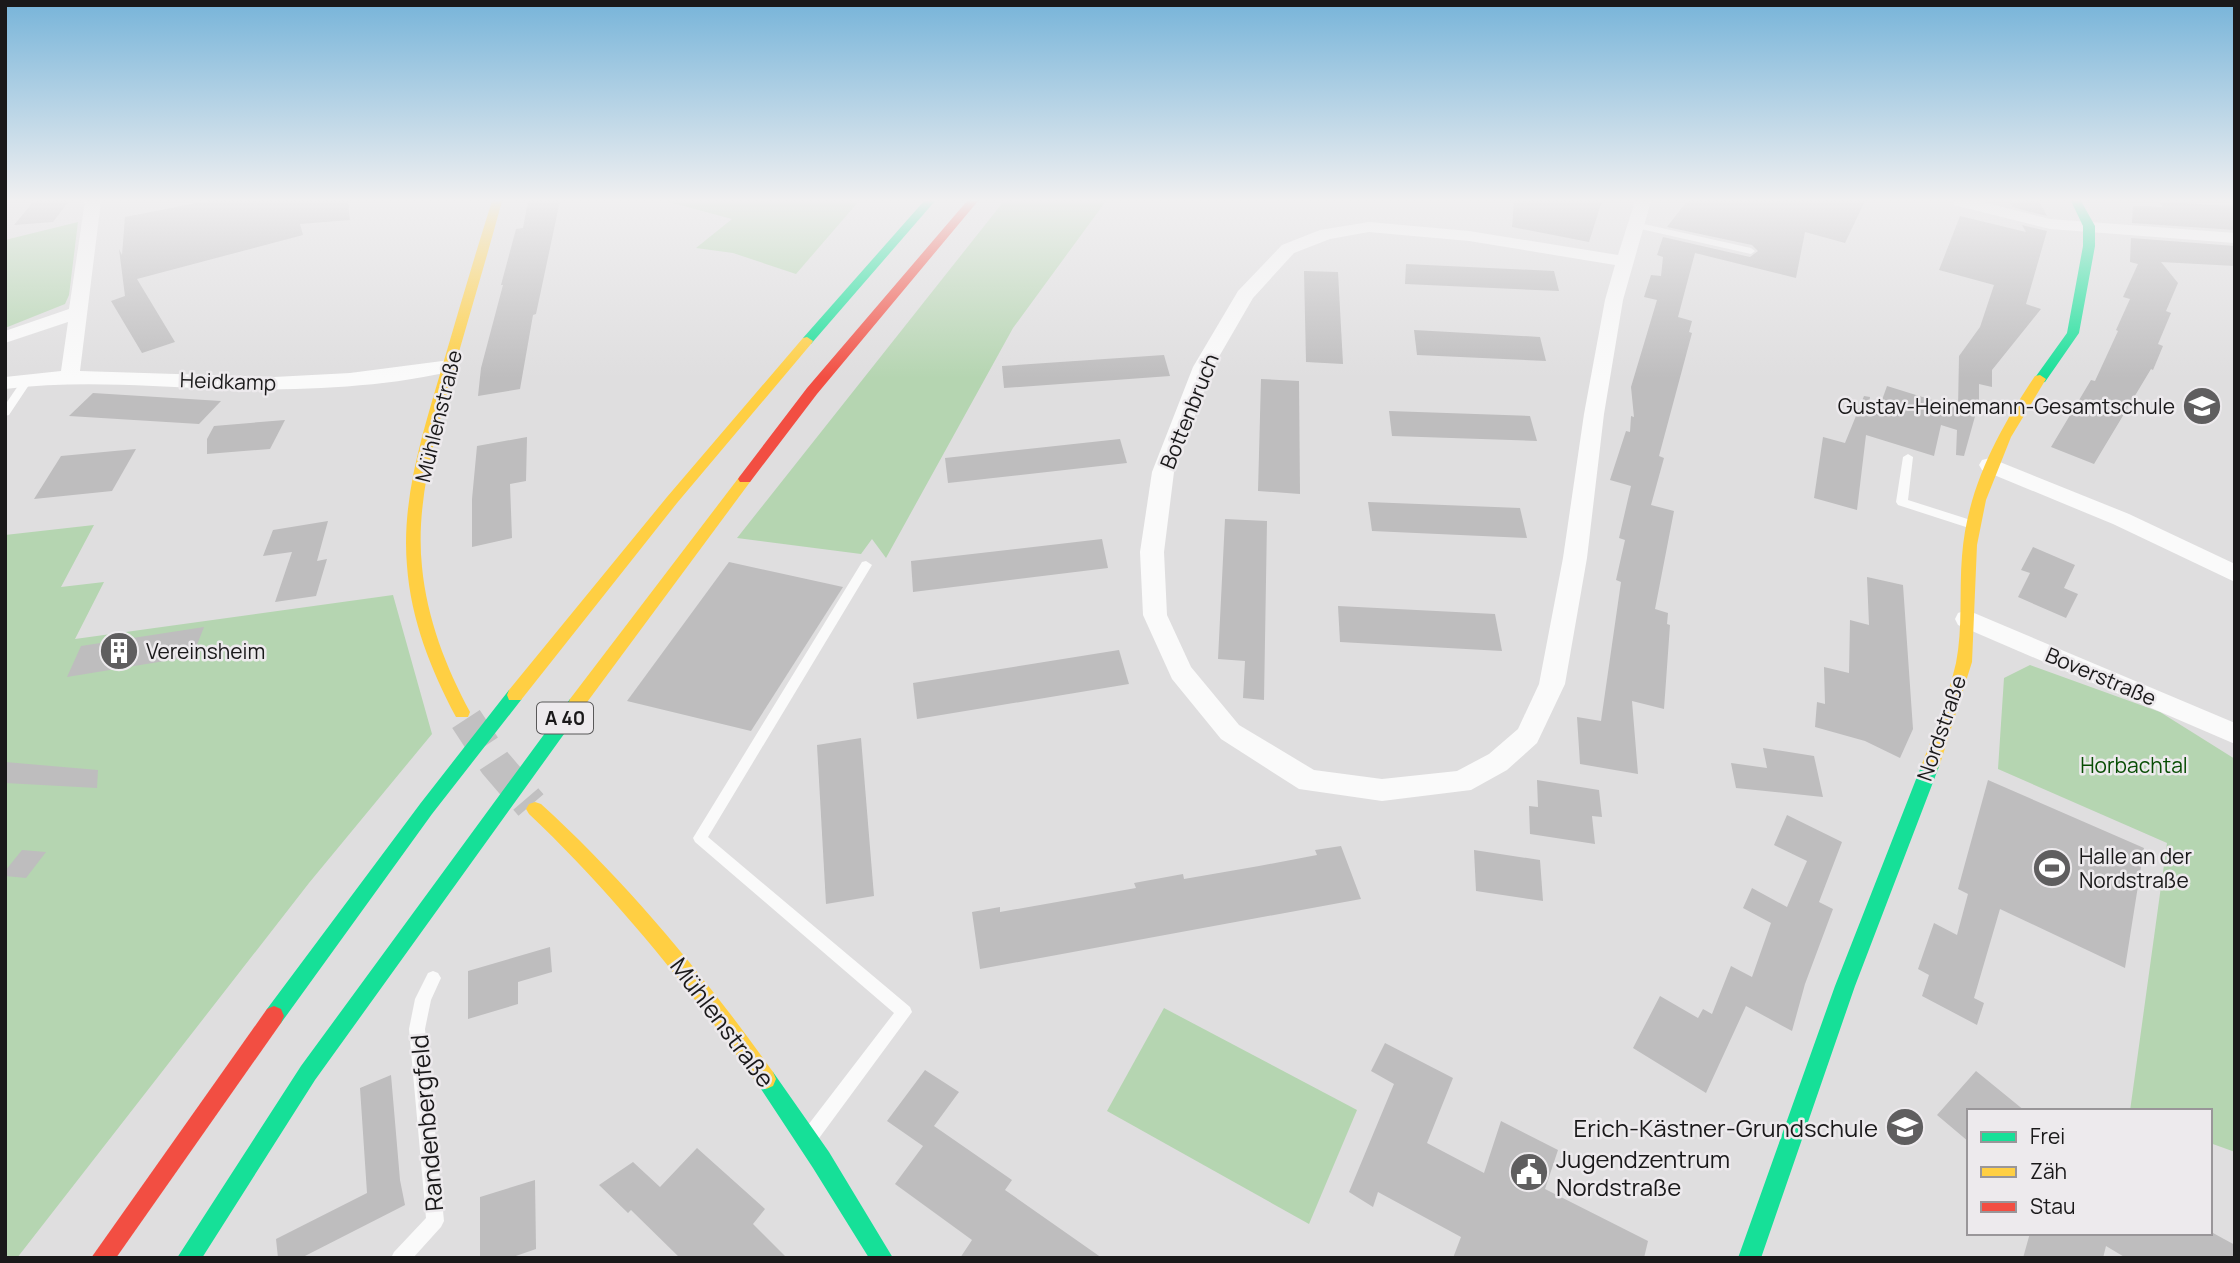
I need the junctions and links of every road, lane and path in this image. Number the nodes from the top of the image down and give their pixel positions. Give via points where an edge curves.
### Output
1 (86, 260) edge
2 (480, 260) edge
3 (878, 260) edge
4 (922, 260) edge
5 (1278, 260) edge
6 (1618, 260) edge
7 (2086, 260) edge
8 (1625, 261) joint
9 (79, 312) junction
10 (5, 337) edge
11 (450, 366) junction
12 (70, 375) junction
13 (28, 379) junction
14 (5, 383) edge
15 (5, 414) edge
16 (1908, 457) dead end
17 (1990, 465) junction
18 (1973, 525) junction
19 (866, 565) dead end
20 (2235, 574) edge
21 (1967, 619) junction
22 (462, 712) tunnel mouth
23 (2235, 734) edge
24 (535, 809) tunnel mouth
25 (433, 978) dead end
26 (808, 1139) junction
27 (102, 1258) edge
28 (188, 1258) edge
29 (400, 1258) edge
30 (882, 1258) edge
31 (1749, 1258) edge

1 - 9 street
2 - 11 main road, Mühlenstraße
3 - 27 main road, A 40 via 762,393 426,809
4 - 28 main road, A 40 via 812,391 635,622 308,1073
5 - 8 street, Bottenbruch via 1245,295 1203,367 1163,472 1152,552 1154,615 1181,672 1230,732 1309,781 1382,790 1461,782 1498,762 1528,736 1552,684 1594,414
6 - 8 street, Bottenbruch
7 - 17 main road, Nordstraße via 2073,334 2020,409
9 - 10 street
9 - 12 street
11 - 12 street, Heidkamp via 284,383
11 - 22 main road, Mühlenstraße via 430,432 416,502 413,546 423,621
12 - 13 street, Heidkamp
13 - 14 street, Heidkamp
13 - 15 lane
16 - 18 lane via 1902,502
17 - 18 main road, Nordstraße
17 - 20 street via 2121,519
18 - 21 main road, Nordstraße
19 - 26 lane via 700,838 904,1012
21 - 23 street, Boverstraße
21 - 31 main road, Nordstraße via 1964,661 1936,751 1845,986
24 - 26 main road, Mühlenstraße via 681,964
25 - 29 lane, Randenbergfeld via 416,1029 435,1221
26 - 30 main road, Mühlenstraße

